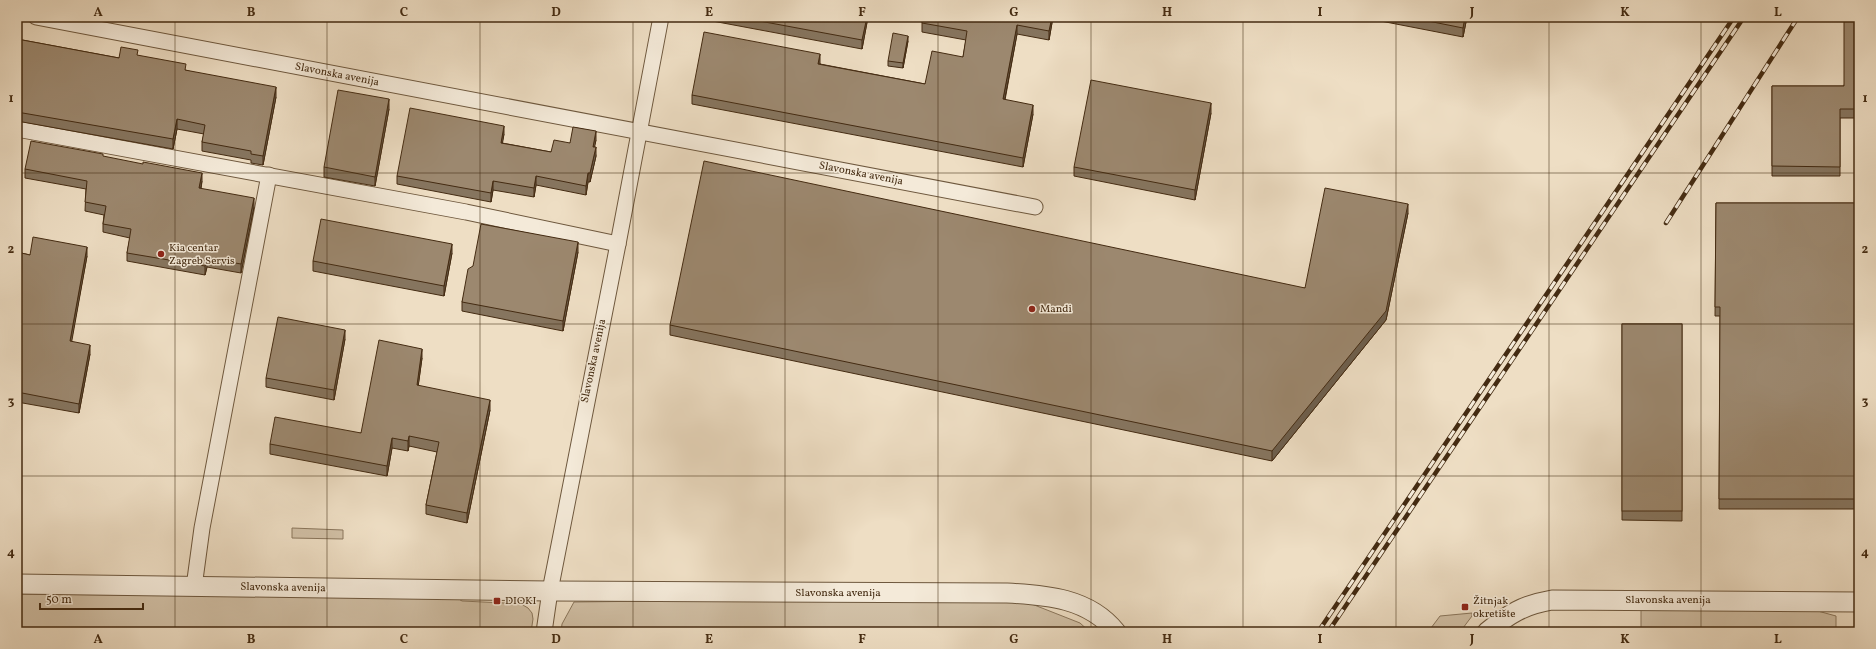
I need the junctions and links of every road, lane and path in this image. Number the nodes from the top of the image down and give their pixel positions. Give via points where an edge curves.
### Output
1 (36, 17) edge
2 (661, 17) edge
3 (17, 129) edge
4 (639, 132) junction
5 (269, 175) junction
6 (1035, 207) dead end
7 (618, 244) junction
8 (17, 584) edge
9 (194, 587) junction
10 (550, 591) junction
11 (1859, 602) edge
12 (544, 632) edge
13 (1116, 632) edge
14 (1487, 632) edge

1 - 4 street, Slavonska avenija
2 - 4 street, Slavonska avenija
3 - 5 street
4 - 6 street, Slavonska avenija
4 - 7 street, Slavonska avenija
5 - 7 street
5 - 9 street via 202,528
7 - 10 street, Slavonska avenija
8 - 9 street, Slavonska avenija
9 - 10 street, Slavonska avenija
10 - 12 street, Slavonska avenija
10 - 13 street, Slavonska avenija via 1041,595 1076,603 1093,612
11 - 14 street, Slavonska avenija via 1552,600 1533,603 1517,610

